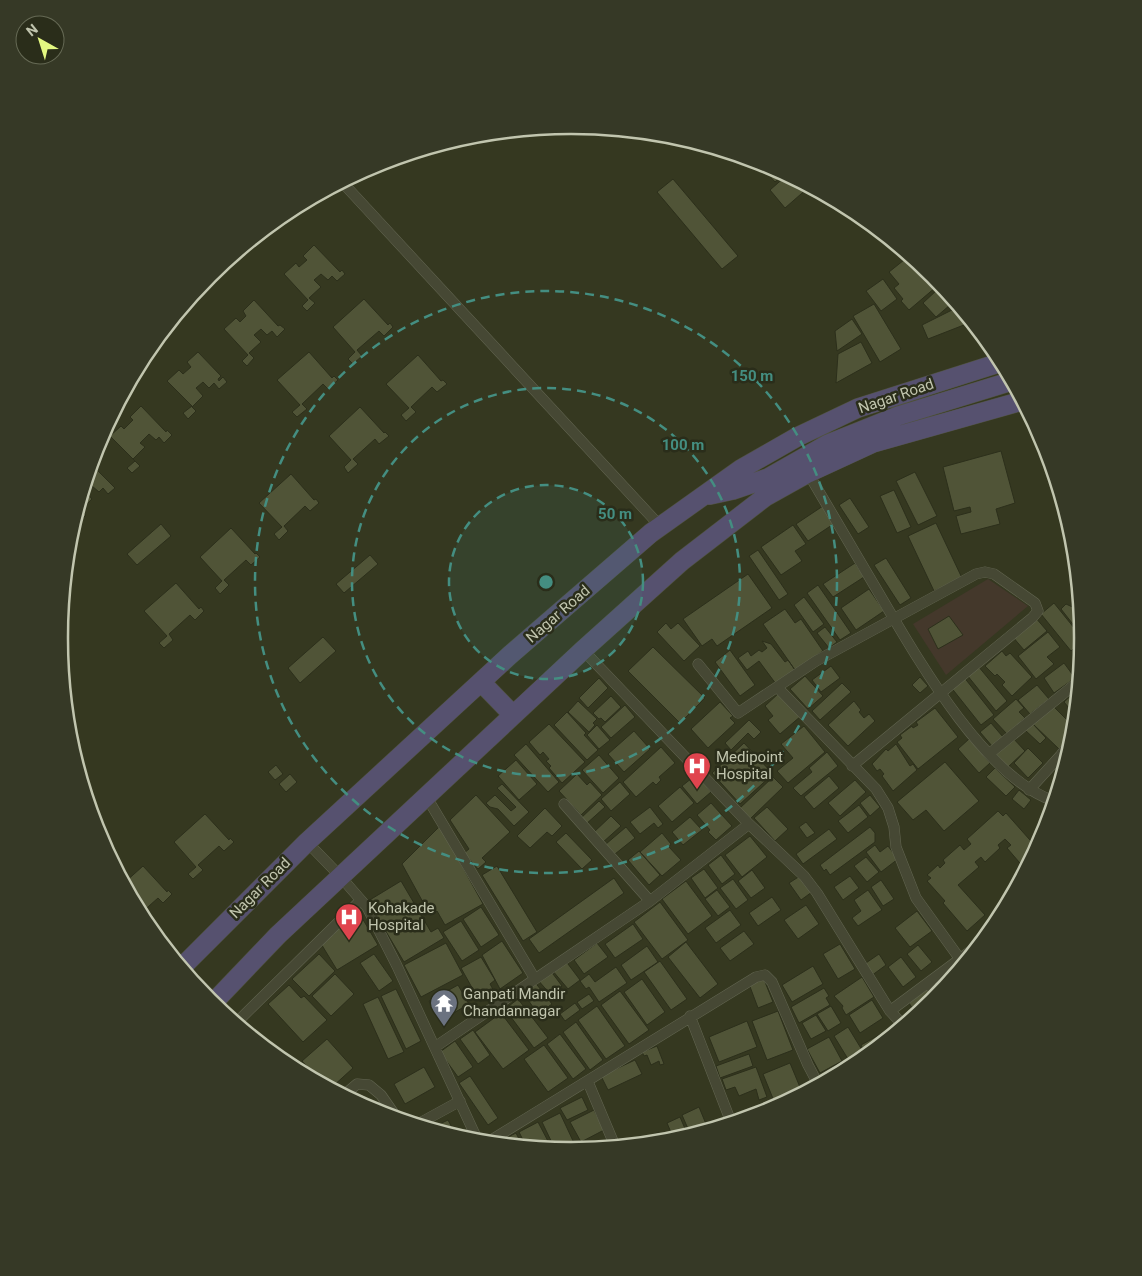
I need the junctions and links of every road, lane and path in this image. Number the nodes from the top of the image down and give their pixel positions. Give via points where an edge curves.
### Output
1 (346, 187) edge
2 (994, 365) edge
3 (1005, 383) edge
4 (1016, 403) edge
5 (808, 473) junction
6 (702, 497) junction
7 (661, 526) junction
8 (894, 619) junction
9 (582, 650) junction
10 (698, 664) dead end
11 (481, 682) junction
12 (777, 687) junction
13 (1072, 687) edge
14 (941, 693) junction
15 (513, 715) junction
16 (989, 754) junction
17 (1060, 756) edge
18 (852, 766) junction
19 (1029, 790) junction
20 (426, 796) junction
21 (1048, 799) edge
22 (564, 804) dead end
23 (749, 824) junction
24 (307, 842) junction
25 (340, 876) junction
26 (361, 900) junction
27 (650, 901) junction
28 (960, 959) edge
29 (957, 961) edge
30 (186, 963) edge
31 (535, 979) junction
32 (928, 983) junction
33 (932, 989) edge
34 (218, 997) edge
35 (890, 1011) junction
36 (690, 1016) junction
37 (241, 1018) edge
38 (899, 1020) edge
39 (435, 1047) junction
40 (815, 1078) edge
41 (588, 1082) junction
42 (349, 1091) edge
43 (460, 1101) junction
44 (389, 1107) edge
45 (728, 1116) edge
46 (426, 1120) edge
47 (474, 1132) edge
48 (498, 1136) edge
49 (613, 1139) edge

1 - 7 street
2 - 6 highway, Nagar Road via 858,408 741,468
3 - 6 highway via 898,416 828,444 768,478
4 - 5 highway via 873,443
5 - 8 street
5 - 9 highway via 764,498 682,561
6 - 7 highway, Nagar Road
7 - 11 highway, Nagar Road
8 - 12 street via 816,661
8 - 14 street
8 - 14 street via 976,574 986,572 994,574 1035,603 1038,611 1032,618
9 - 15 highway
9 - 23 street
10 - 12 street via 738,713
11 - 15 highway
11 - 24 highway, Nagar Road
12 - 18 street
13 - 16 street
14 - 16 street
14 - 18 street
15 - 20 highway
16 - 19 street
17 - 19 street
18 - 28 street via 876,789 888,808 896,847 916,898
19 - 21 street
20 - 25 highway
20 - 31 street
22 - 27 street
23 - 27 street
23 - 35 street via 804,876 817,893
24 - 25 street
24 - 30 highway, Nagar Road
25 - 26 street
25 - 34 highway
26 - 37 street
26 - 39 street via 375,921
27 - 31 street
29 - 32 street
31 - 39 street
32 - 33 street
32 - 35 street
35 - 38 street
36 - 40 street via 756,976 765,975 772,982
36 - 41 street
36 - 45 street
39 - 43 street
41 - 48 street
41 - 49 street
42 - 44 street via 357,1084 369,1084
43 - 46 street
43 - 47 street

